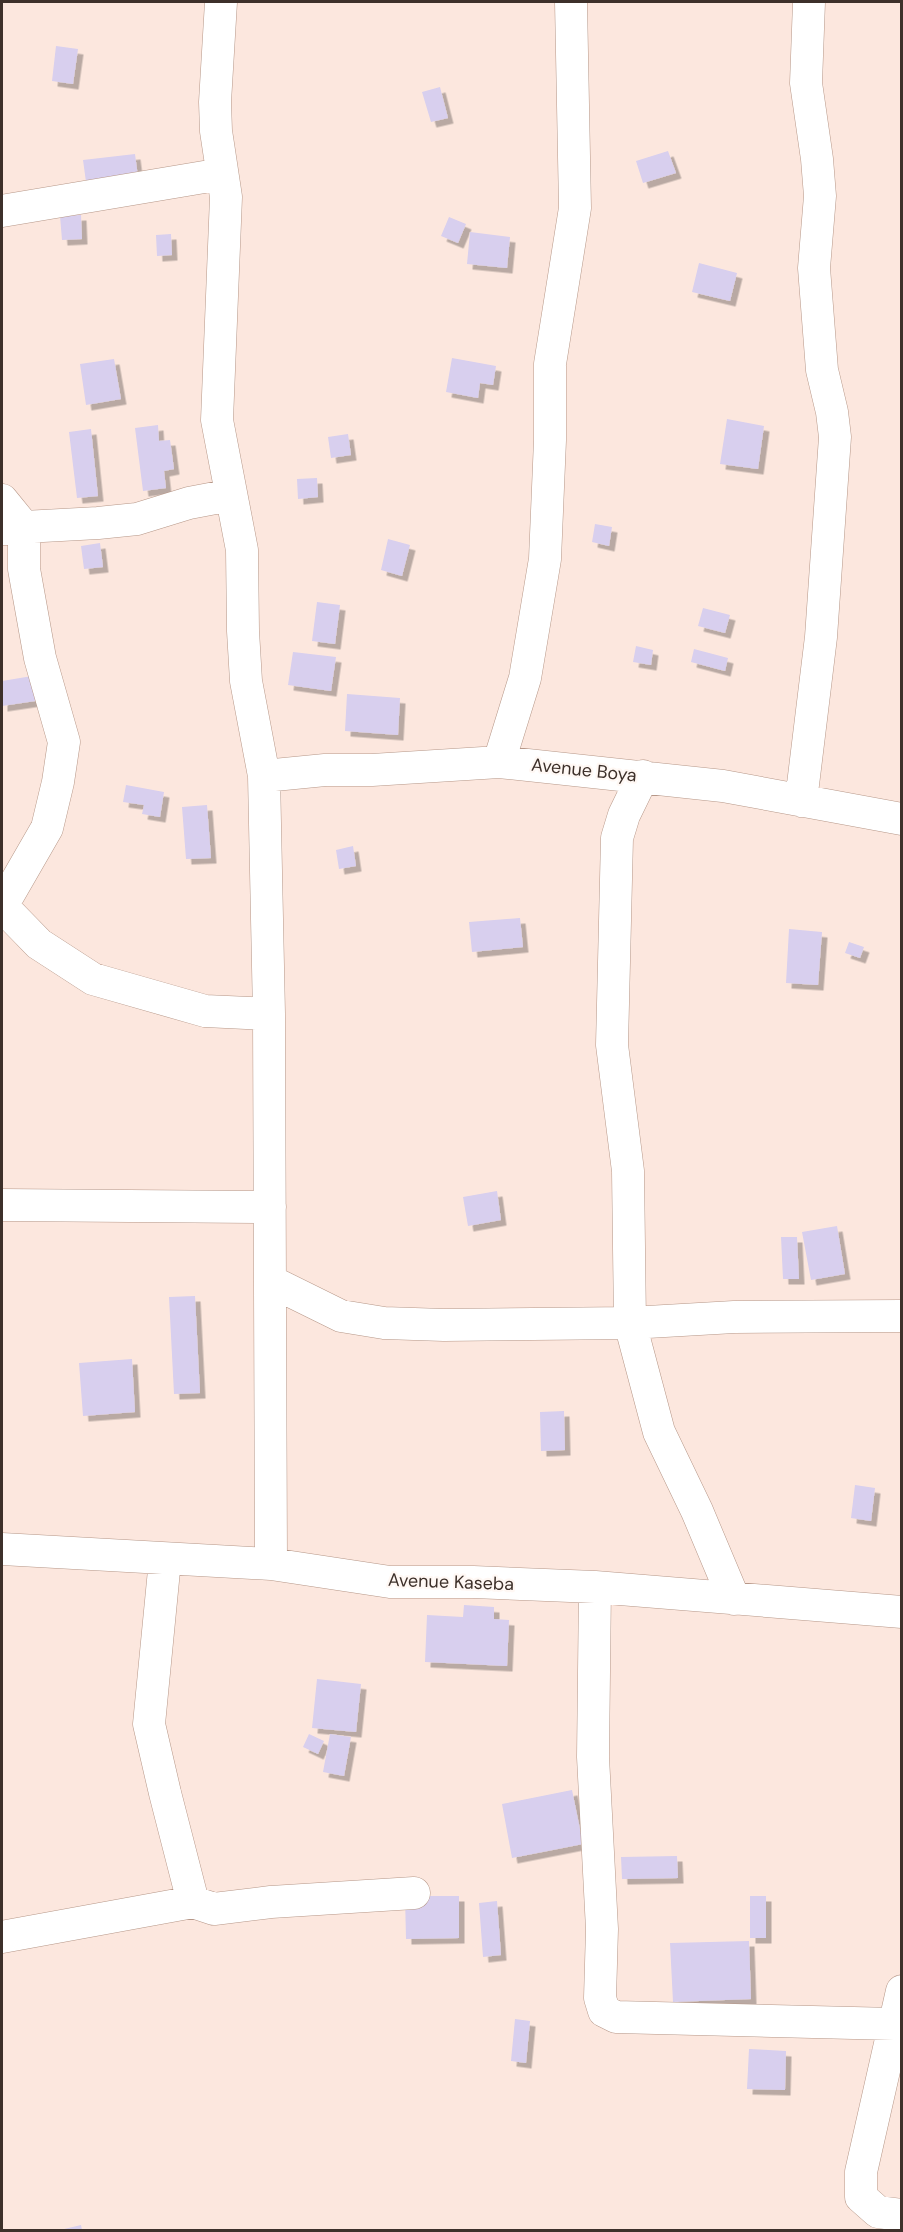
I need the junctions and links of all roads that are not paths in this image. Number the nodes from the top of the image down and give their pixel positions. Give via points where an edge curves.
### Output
1 (221, 2) edge
2 (572, 2) edge
3 (809, 2) edge
4 (222, 174) junction
5 (2, 211) edge
6 (231, 495) junction
7 (2, 501) edge
8 (13, 528) edge
9 (499, 762) junction
10 (264, 776) junction
11 (643, 776) junction
12 (801, 801) junction
13 (902, 819) edge
14 (2, 906) edge
15 (269, 1014) junction
16 (2, 1206) edge
17 (270, 1207) junction
18 (270, 1281) junction
19 (902, 1316) edge
20 (630, 1323) junction
21 (2, 1550) edge
22 (165, 1560) junction
23 (271, 1564) junction
24 (595, 1587) junction
25 (734, 1599) junction
26 (902, 1612) edge
27 (414, 1893) dead end
28 (193, 1902) junction
29 (2, 1937) edge
30 (902, 1991) edge
31 (894, 2024) junction
32 (902, 2215) edge

1 - 4 street via 215,102
2 - 9 street via 575,208 550,364 545,558 525,678
3 - 12 street via 806,83 820,196 813,268 822,370 835,437 820,638
4 - 5 street
4 - 6 street via 225,197 217,420
6 - 8 street via 137,519
6 - 10 street via 242,550 246,681
7 - 8 street
8 - 14 street via 40,658 64,742 48,828
9 - 10 street, Avenue Boya
9 - 11 street, Avenue Boya
10 - 15 street
11 - 12 street, Avenue Boya
11 - 20 street via 617,838 613,999 612,1045 628,1171
12 - 13 street, Avenue Boya
14 - 15 street via 39,944 93,979 205,1011
15 - 17 street
16 - 17 street
17 - 18 street
18 - 20 street via 341,1316 384,1323
18 - 23 street
19 - 20 street via 734,1317
20 - 25 street via 659,1432
21 - 22 street, Avenue Kaseba
22 - 23 street, Avenue Kaseba
22 - 28 street via 149,1724
23 - 24 street, Avenue Kaseba via 390,1582
24 - 25 street, Avenue Kaseba
24 - 31 street via 593,1757 602,1929 600,1998 604,2010 616,2017
25 - 26 street, Avenue Kaseba
27 - 28 street via 214,1909
28 - 29 street
30 - 31 street
31 - 32 street via 861,2172 861,2197 878,2212

